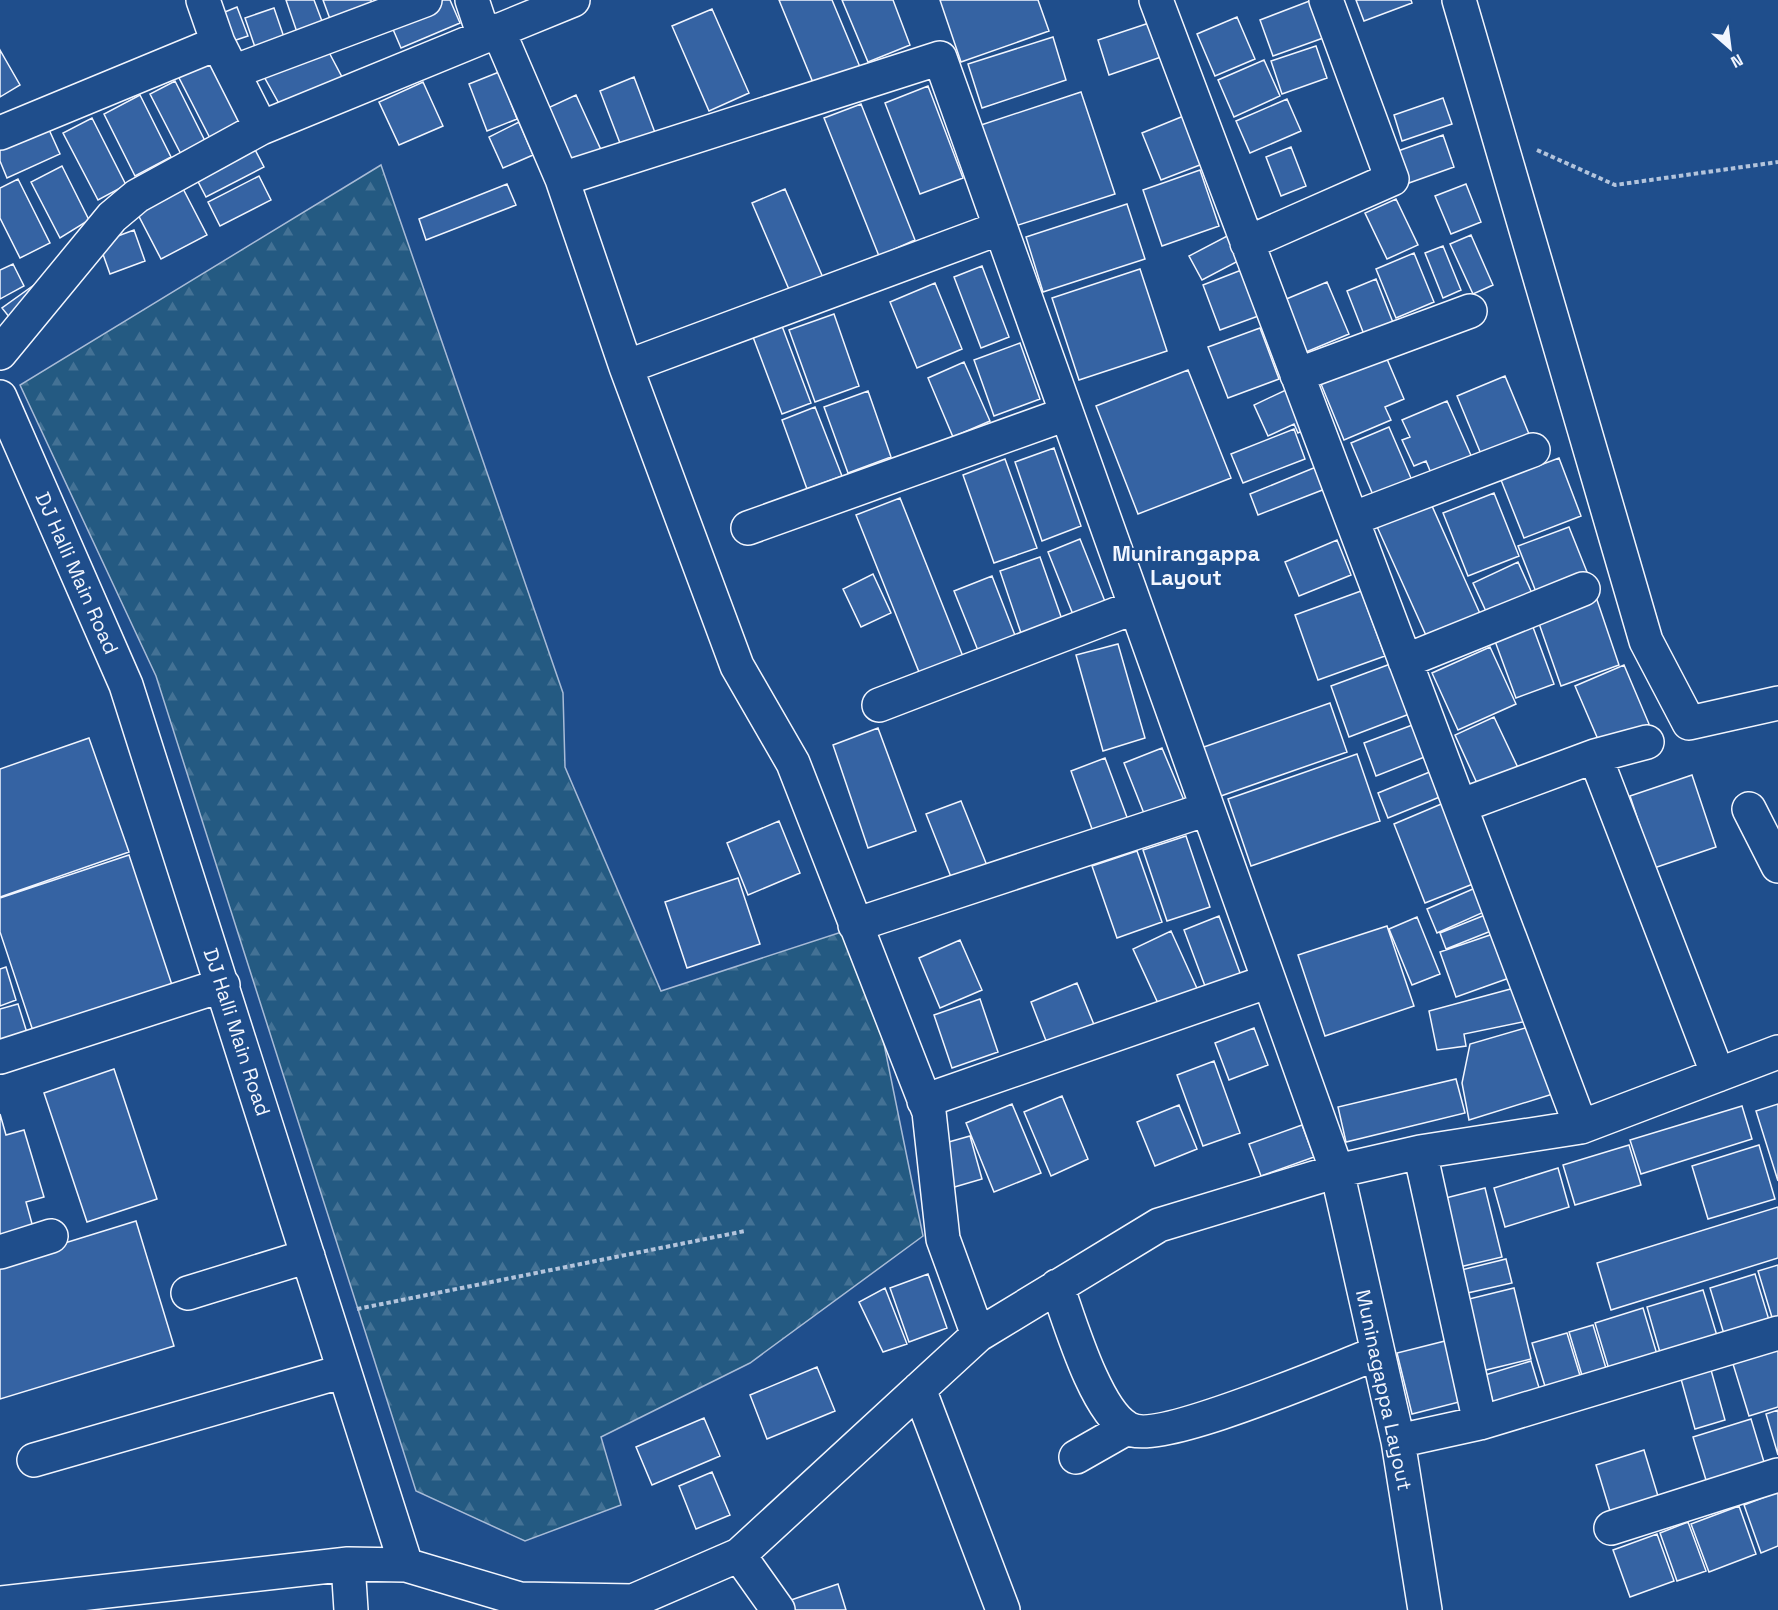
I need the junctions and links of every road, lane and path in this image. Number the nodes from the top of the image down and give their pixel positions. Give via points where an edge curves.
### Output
1 (203, 0) edge
2 (425, 0) edge
3 (472, 0) edge
4 (573, 0) edge
5 (1156, 0) edge
6 (1326, 0) edge
7 (1459, 0) edge
8 (393, 6) edge
9 (538, 7) edge
10 (491, 33) junction
11 (218, 43) junction
12 (233, 72) junction
13 (261, 128) junction
14 (1498, 132) junction
15 (0, 133) edge
16 (1778, 162) edge
17 (562, 179) junction
18 (1000, 228) junction
19 (1247, 243) junction
20 (1470, 311) dead end
21 (0, 353) edge
22 (626, 367) junction
23 (1297, 375) junction
24 (0, 397) edge
25 (1066, 414) junction
26 (1533, 450) dead end
27 (1352, 519) junction
28 (748, 528) dead end
29 (1583, 589) dead end
30 (1135, 607) junction
31 (1405, 661) junction
32 (1778, 704) edge
33 (879, 705) dead end
34 (1647, 742) dead end
35 (1595, 756) junction
36 (1460, 806) junction
37 (1207, 809) junction
38 (1749, 809) dead end
39 (1778, 866) edge
40 (855, 925) junction
41 (1269, 981) junction
42 (223, 985) junction
43 (1778, 1052) edge
44 (0, 1057) edge
45 (1718, 1075) junction
46 (924, 1101) junction
47 (1581, 1127) junction
48 (1420, 1152) junction
49 (1337, 1171) junction
50 (745, 1231) dead end
51 (51, 1236) dead end
52 (0, 1252) edge
53 (308, 1256) junction
54 (1057, 1287) junction
55 (188, 1293) dead end
56 (327, 1315) junction
57 (1778, 1333) edge
58 (978, 1335) junction
59 (1378, 1353) junction
60 (344, 1371) junction
61 (919, 1389) junction
62 (1480, 1423) junction
63 (1127, 1428) junction
64 (1398, 1441) junction
65 (1076, 1457) dead end
66 (34, 1460) dead end
67 (1778, 1475) edge
68 (1611, 1528) dead end
69 (739, 1555) junction
70 (348, 1564) junction
71 (406, 1565) junction
72 (164, 1598) edge
73 (663, 1598) edge
74 (0, 1603) edge
75 (351, 1610) edge
76 (778, 1610) edge
77 (1003, 1610) edge
78 (1425, 1610) edge

1 - 11 street
2 - 8 street
3 - 10 street
4 - 9 street
5 - 19 street
6 - 19 street via 1392,179
7 - 14 street
8 - 12 street
9 - 10 street
10 - 13 street
10 - 17 street
11 - 12 street
11 - 15 street
12 - 13 street
13 - 21 street via 162,181 112,217
14 - 16 path via 1615,185
14 - 32 street via 1646,641 1689,723
17 - 18 street, Muninagappa Layout via 940,58
17 - 22 street
18 - 22 street
18 - 25 street, Muninagappa Layout
19 - 23 street
20 - 23 street
22 - 40 street via 737,666 793,763
23 - 27 street
24 - 42 street, DJ Halli Main Road via 126,685
25 - 28 street
25 - 30 street, Muninagappa Layout
26 - 27 street
27 - 31 street
29 - 31 street
30 - 33 street
30 - 37 street, Muninagappa Layout
31 - 36 street
34 - 35 street
35 - 36 street
35 - 45 street
36 - 47 street
37 - 40 street
37 - 41 street, Muninagappa Layout
38 - 39 street
40 - 46 street
41 - 46 street
41 - 49 street, Muninagappa Layout
42 - 44 street
42 - 53 street, DJ Halli Main Road
43 - 45 street
45 - 47 street
46 - 58 street via 943,1239
47 - 48 street
48 - 49 street
48 - 62 street
49 - 54 street via 1159,1225
49 - 59 street, Muninagappa Layout
50 - 56 path
51 - 52 street
53 - 55 street
53 - 56 street, DJ Halli Main Road
54 - 58 street
54 - 63 street via 1104,1404
56 - 60 street, DJ Halli Main Road
57 - 62 street
58 - 61 street
59 - 63 street via 1190,1424 1142,1433
59 - 64 street, Muninagappa Layout
60 - 66 street
60 - 71 street, DJ Halli Main Road
61 - 69 street
61 - 77 street
62 - 64 street
63 - 65 street
64 - 78 street, Muninagappa Layout
67 - 68 street
69 - 73 street
69 - 76 street
70 - 71 street
70 - 72 street
70 - 75 street
71 - 73 street via 519,1599
72 - 74 street

